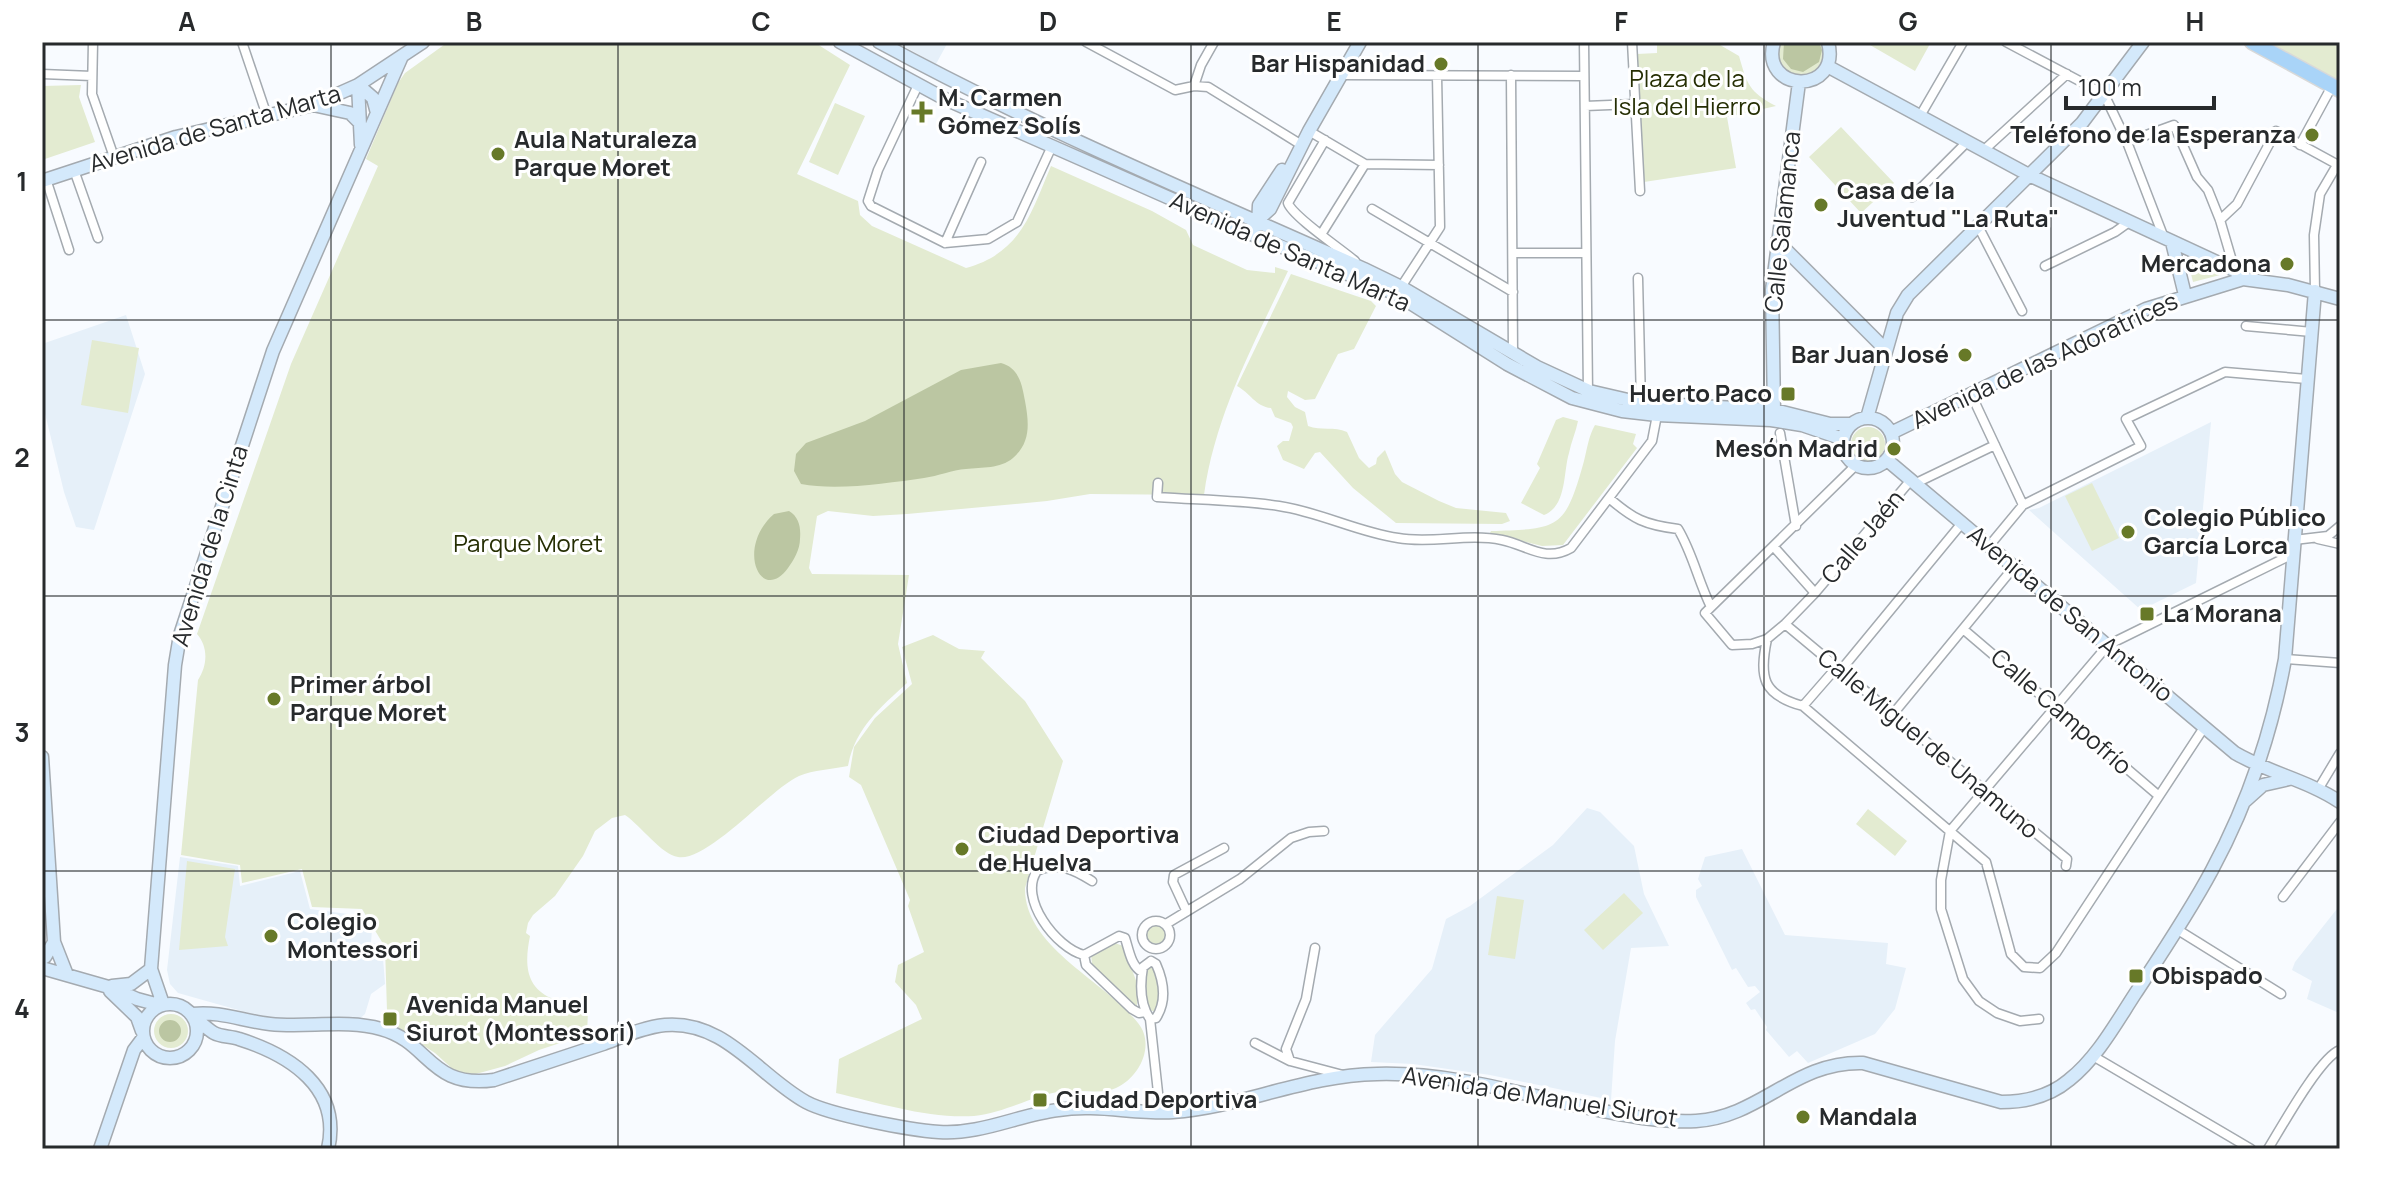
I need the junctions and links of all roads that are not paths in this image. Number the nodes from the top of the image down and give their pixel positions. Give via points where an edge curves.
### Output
1 (93, 42) edge
2 (242, 42) edge
3 (423, 42) edge
4 (840, 42) edge
5 (879, 42) edge
6 (1086, 42) edge
7 (1214, 42) edge
8 (1360, 42) edge
9 (1584, 42) edge
10 (1632, 42) edge
11 (1774, 42) edge
12 (1828, 42) edge
13 (1963, 42) edge
14 (2006, 42) edge
15 (2143, 42) edge
16 (2252, 42) edge
17 (402, 56) junction
18 (1827, 66) junction
19 (42, 74) edge
20 (2067, 74) junction
21 (1342, 75) junction
22 (1511, 75) junction
23 (92, 76) junction
24 (1437, 76) junction
25 (1584, 76) junction
26 (1799, 82) junction
27 (358, 85) junction
28 (918, 85) junction
29 (1194, 86) junction
30 (2336, 88) edge
31 (2104, 94) junction
32 (1635, 104) junction
33 (313, 105) junction
34 (1585, 106) junction
35 (377, 113) junction
36 (267, 116) junction
37 (1920, 116) junction
38 (361, 123) junction
39 (1309, 131) junction
40 (1325, 140) junction
41 (1967, 142) junction
42 (2127, 142) junction
43 (1300, 144) junction
44 (361, 145) junction
45 (2300, 145) junction
46 (1052, 146) junction
47 (1984, 150) junction
48 (114, 157) junction
49 (981, 162) dead end
50 (1365, 164) junction
51 (1439, 165) junction
52 (2338, 166) edge
53 (74, 170) junction
54 (2029, 175) junction
55 (44, 180) edge
56 (1640, 191) dead end
57 (1912, 197) dead end
58 (1265, 207) junction
59 (1372, 209) dead end
60 (1235, 210) junction
61 (2220, 220) junction
62 (1257, 221) junction
63 (2129, 222) junction
64 (1978, 226) junction
65 (1244, 231) junction
66 (1280, 231) junction
67 (1322, 233) junction
68 (1260, 237) junction
69 (98, 238) dead end
70 (2168, 240) junction
71 (1777, 241) junction
72 (1432, 242) junction
73 (945, 243) junction
74 (69, 250) dead end
75 (1513, 253) junction
76 (1586, 253) junction
77 (2045, 266) dead end
78 (1364, 269) junction
79 (2239, 275) junction
80 (1638, 278) dead end
81 (1398, 291) junction
82 (2315, 291) junction
83 (1513, 292) junction
84 (2185, 295) junction
85 (2340, 299) edge
86 (2022, 311) dead end
87 (2246, 326) dead end
88 (2312, 332) junction
89 (1886, 350) junction
90 (1510, 359) junction
91 (2307, 379) junction
92 (1971, 394) junction
93 (1587, 396) junction
94 (1641, 403) junction
95 (1774, 410) junction
96 (1657, 415) junction
97 (1867, 418) junction
98 (1851, 424) junction
99 (1780, 433) dead end
100 (1891, 433) junction
101 (1843, 439) junction
102 (1995, 445) junction
103 (1887, 460) junction
104 (1855, 466) junction
105 (1912, 482) junction
106 (1158, 483) dead end
107 (1609, 498) junction
108 (2023, 505) junction
109 (1962, 523) junction
110 (1796, 526) junction
111 (2340, 526) edge
112 (2318, 539) junction
113 (2340, 544) edge
114 (1989, 546) junction
115 (1774, 547) junction
116 (2293, 547) junction
117 (2014, 567) junction
118 (1815, 593) junction
119 (1708, 610) junction
120 (1785, 624) junction
121 (1963, 629) junction
122 (1767, 639) junction
123 (2108, 645) junction
124 (2285, 659) junction
125 (2340, 663) edge
126 (1839, 669) junction
127 (1803, 706) junction
128 (2058, 707) junction
129 (1893, 714) junction
130 (2205, 726) junction
131 (2340, 753) edge
132 (42, 757) edge
133 (2255, 765) junction
134 (2294, 778) junction
135 (2319, 788) junction
136 (1984, 790) junction
137 (2159, 796) junction
138 (2244, 802) junction
139 (2340, 802) edge
140 (44, 804) edge
141 (2340, 822) edge
142 (1324, 831) dead end
143 (1950, 831) junction
144 (1224, 848) dead end
145 (2066, 866) dead end
146 (1092, 881) dead end
147 (2283, 897) dead end
148 (1186, 910) junction
149 (1166, 924) junction
150 (2178, 930) junction
151 (1315, 948) dead end
152 (1152, 949) junction
153 (1084, 955) junction
154 (1151, 961) junction
155 (48, 962) edge
156 (151, 969) junction
157 (1142, 972) junction
158 (105, 987) junction
159 (2281, 994) dead end
160 (161, 1005) junction
161 (193, 1016) junction
162 (1147, 1016) junction
163 (2039, 1019) dead end
164 (142, 1034) junction
165 (217, 1034) junction
166 (1255, 1043) dead end
167 (194, 1044) junction
168 (2340, 1050) edge
169 (2093, 1056) junction
170 (1290, 1061) junction
171 (1347, 1076) junction
172 (1160, 1111) junction
173 (100, 1149) edge
174 (328, 1149) edge
175 (2251, 1149) edge
176 (2268, 1149) edge

1 - 23 street
2 - 36 street
3 - 17 street, Avenida de Santa Marta
4 - 28 street, Avenida de Santa Marta
5 - 60 street, Avenida de Santa Marta via 1082,144
6 - 29 street via 1175,90
7 - 29 street
8 - 21 street
9 - 25 street
10 - 32 street
11 - 26 street via 1775,67
12 - 18 street
13 - 37 street
14 - 20 street
15 - 31 street
16 - 30 main road
17 - 27 street, Avenida de Santa Marta
17 - 35 street, Avenida de la Cinta
18 - 26 street via 1816,78
18 - 37 street
19 - 23 street
20 - 31 street
20 - 47 street
21 - 24 street
21 - 39 street
22 - 24 street
22 - 25 street
22 - 75 street
23 - 48 street via 92,94
24 - 51 street
25 - 34 street
26 - 71 street, Calle Salamanca
27 - 33 street, Avenida de Santa Marta
27 - 35 street via 373,98
27 - 38 street, Avenida de la Cinta
28 - 46 street, Avenida de Santa Marta
28 - 73 street via 871,179 868,201
29 - 43 street via 1208,87
30 - 45 street
31 - 42 street
31 - 54 street
32 - 34 street
32 - 56 street
33 - 36 street, Avenida de Santa Marta
33 - 38 street via 350,113
34 - 76 street
35 - 44 street, Avenida de la Cinta
36 - 48 street, Avenida de Santa Marta
37 - 41 street
38 - 44 street, Avenida de la Cinta
39 - 40 street
39 - 43 street
39 - 58 street
40 - 50 street
40 - 67 street via 1288,203 1290,212
41 - 47 street
41 - 57 street
42 - 61 street via 2174,125
42 - 70 street
43 - 58 street
44 - 156 street, Avenida de la Cinta via 273,351 178,644
45 - 52 street
45 - 61 street via 2276,131 2237,204
46 - 65 street, Avenida de Santa Marta
46 - 73 street via 1017,222 988,239
47 - 54 street
48 - 53 street, Avenida de Santa Marta
49 - 73 street
50 - 51 street
50 - 67 street
51 - 72 street via 1440,227
52 - 82 street via 2320,194
53 - 55 street, Avenida de Santa Marta
53 - 69 street
54 - 63 street
54 - 64 street
55 - 74 street
58 - 60 street
58 - 62 street
58 - 66 street
59 - 72 street
60 - 62 street, Avenida de Santa Marta
61 - 79 street
62 - 65 street
62 - 66 street, Avenida de Santa Marta
62 - 68 street
63 - 70 street
63 - 77 street
64 - 86 street
64 - 89 street via 1908,295
65 - 68 street, Avenida de Santa Marta
66 - 78 street, Avenida de Santa Marta
67 - 78 street
68 - 81 street, Avenida de Santa Marta
70 - 79 street
70 - 84 street
71 - 89 street
71 - 95 street, Calle Salamanca via 1772,290
72 - 81 street
72 - 83 street
75 - 76 street
75 - 83 street
76 - 93 street
78 - 81 street, Avenida de Santa Marta
79 - 82 street, Avenida de las Adoratrices
79 - 84 street, Avenida de las Adoratrices
80 - 94 street
81 - 90 street, Avenida de Santa Marta
82 - 85 street, Avenida de las Adoratrices
82 - 88 street, Avenida de Manuel Siurot
83 - 90 street
84 - 92 street, Avenida de las Adoratrices
87 - 88 street
88 - 91 street, Avenida de Manuel Siurot
89 - 97 street
90 - 93 street, Avenida de Santa Marta
91 - 108 street via 2225,372 2126,419 2141,446
91 - 116 street, Avenida de Manuel Siurot
92 - 100 street, Avenida de las Adoratrices
92 - 102 street
93 - 94 street, Avenida de Santa Marta
93 - 96 street, Avenida de Santa Marta
94 - 95 street, Avenida de Santa Marta
95 - 98 street, Avenida de Santa Marta
96 - 101 street, Avenida de Santa Marta via 1771,420
96 - 107 street via 1652,441
97 - 98 street
97 - 100 street via 1881,422
98 - 101 street
99 - 110 street
100 - 103 street via 1893,447
101 - 104 street via 1845,455
102 - 105 street
102 - 108 street
103 - 104 street via 1872,468
103 - 105 street, Avenida de San Antonio
104 - 110 street
105 - 109 street, Avenida de San Antonio
105 - 118 street, Calle Jaén
106 - 107 street via 1157,497 1279,506 1400,539 1501,540 1548,555 1571,548
107 - 119 street via 1631,517 1678,529
108 - 114 street
109 - 114 street, Avenida de San Antonio
109 - 126 street
110 - 115 street
111 - 112 street
112 - 113 street
112 - 116 street
114 - 117 street, Avenida de San Antonio
115 - 118 street
115 - 119 street
116 - 123 street
116 - 124 street, Avenida de Manuel Siurot
117 - 121 street
117 - 123 street, Avenida de San Antonio
118 - 120 street, Calle Jaén
119 - 122 street via 1732,645
120 - 122 street, Calle Jaén
120 - 126 street, Calle Miguel de Unamuno
121 - 128 street, Calle Campofrío
121 - 129 street
122 - 127 street via 1761,666 1765,681 1773,693
123 - 128 street
123 - 130 street, Avenida de San Antonio
124 - 125 street
124 - 133 street, Avenida de Manuel Siurot via 2276,711
126 - 127 street
126 - 129 street, Calle Miguel de Unamuno
127 - 143 street
128 - 136 street
128 - 137 street, Calle Campofrío
129 - 136 street, Calle Miguel de Unamuno
130 - 133 street, Avenida de San Antonio
130 - 137 street
131 - 135 street
132 - 140 street
133 - 134 street
133 - 138 street, Avenida de Manuel Siurot
134 - 135 street
134 - 138 street via 2263,785
135 - 139 street
136 - 143 street
136 - 145 street, Calle Miguel de Unamuno via 2067,859
137 - 143 street via 2056,953 2040,968 2024,967 2011,954 1986,862
138 - 150 street, Avenida de Manuel Siurot
140 - 155 street via 54,942
141 - 147 street
142 - 148 street via 1291,838 1240,879
143 - 163 street via 1941,909 1963,979 1979,1001 1997,1013 2020,1021
144 - 148 street via 1174,875
146 - 153 street via 1049,865 1037,871 1031,885 1049,929 1071,952
148 - 149 street
149 - 152 street via 1169,942
149 - 152 street via 1158,920 1145,925 1142,939
150 - 159 street
150 - 169 street, Avenida de Manuel Siurot
151 - 170 street via 1306,999 1286,1049
152 - 154 street
153 - 157 street via 1119,936
153 - 162 street via 1086,965 1132,1009
154 - 157 street
154 - 162 street via 1160,971 1164,995 1156,1018
155 - 158 street via 67,975
156 - 158 street via 131,984
156 - 160 street, Avenida de la Cinta
157 - 162 street
158 - 160 street
158 - 164 street via 137,1017
160 - 161 street via 179,1005
160 - 164 street via 147,1014
161 - 165 street
161 - 167 street
161 - 172 street, Avenida de Manuel Siurot via 213,1012 269,1024 380,1029 406,1042 439,1071 478,1082 663,1025 683,1026 713,1033 810,1104 940,1133 1078,1107
162 - 172 street
164 - 167 street via 161,1057 179,1057
164 - 173 street
165 - 167 street
165 - 174 street via 285,1059 316,1084 330,1124
166 - 170 street
168 - 176 street via 2318,1071
169 - 171 street, Avenida de Manuel Siurot via 2055,1090 2018,1102 2001,1102 1863,1063 1843,1063 1805,1073 1746,1108 1699,1121 1658,1121 1423,1075
169 - 175 street
170 - 171 street
171 - 172 street, Avenida de Manuel Siurot

